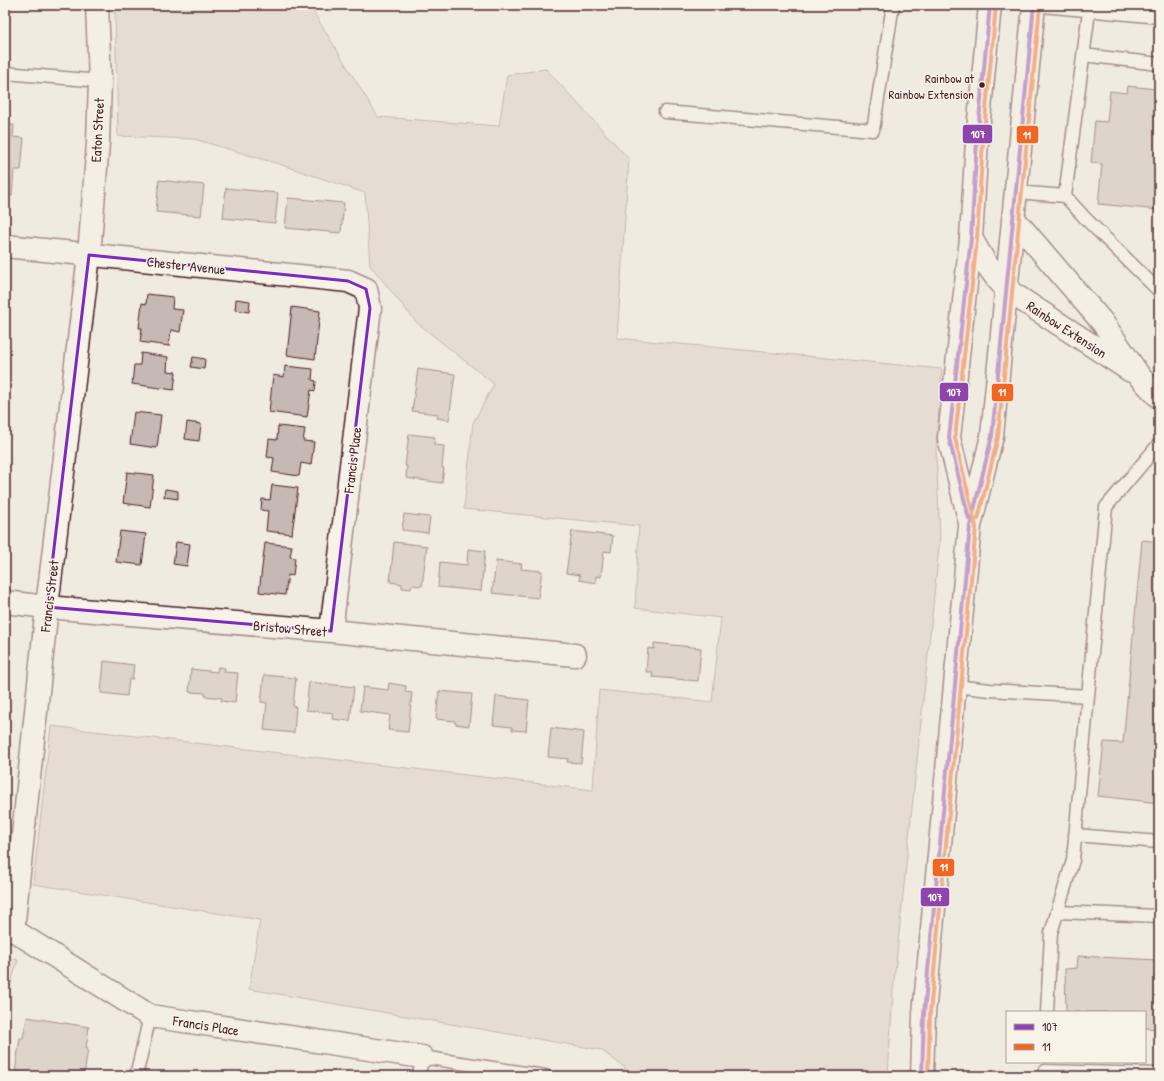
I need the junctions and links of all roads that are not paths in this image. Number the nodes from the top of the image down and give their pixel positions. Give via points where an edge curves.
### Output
1 (97, 5) edge
2 (893, 5) edge
3 (990, 5) edge
4 (1033, 5) edge
5 (1089, 11) junction
6 (1159, 17) edge
7 (1083, 55) junction
8 (1159, 64) edge
9 (5, 73) edge
10 (100, 80) junction
11 (665, 112) dead end
12 (1016, 192) junction
13 (1066, 196) junction
14 (1014, 219) junction
15 (971, 238) junction
16 (5, 246) edge
17 (89, 254) junction
18 (366, 289) joint
19 (1007, 290) junction
20 (1159, 291) edge
21 (1140, 377) junction
22 (1159, 397) edge
23 (1159, 444) edge
24 (970, 526) junction
25 (5, 602) edge
26 (47, 607) junction
27 (331, 631) junction
28 (575, 655) dead end
29 (955, 686) junction
30 (1088, 696) junction
31 (1075, 835) junction
32 (1159, 842) edge
33 (1057, 912) junction
34 (1159, 916) edge
35 (9, 930) edge
36 (1047, 1011) edge
37 (150, 1016) junction
38 (420, 1067) edge
39 (1045, 1070) edge
40 (1159, 1074) edge
41 (136, 1076) edge
42 (545, 1076) edge
43 (922, 1076) edge

1 - 10 street, Eaton Street
2 - 11 lane via 873,130
3 - 15 street
4 - 5 lane
4 - 12 street
5 - 6 lane
5 - 7 lane
7 - 8 lane
7 - 13 lane
9 - 10 lane
10 - 17 street, Eaton Street
12 - 13 lane
12 - 14 street
13 - 20 lane
14 - 19 street
14 - 21 street, Rainbow Extension via 1103,323
15 - 19 street, Rainbow Extension via 983,261
15 - 24 street via 949,438
16 - 17 street, Chester Avenue
17 - 18 street, Chester Avenue via 348,281
17 - 26 street, Francis Street
18 - 27 street, Francis Place via 370,308
19 - 21 street, Rainbow Extension
19 - 24 street via 992,436
21 - 22 street, Rainbow Extension
23 - 30 lane via 1106,506
24 - 29 street
25 - 26 street, Bristow Street
26 - 27 street, Bristow Street
26 - 35 street, Francis Street
27 - 28 street, Bristow Street
29 - 30 lane
29 - 43 street via 924,1014
30 - 31 lane
31 - 32 lane
31 - 33 lane via 1073,860
33 - 34 lane
33 - 36 lane via 1051,933
35 - 37 street, Francis Place
37 - 38 street, Francis Place
37 - 41 lane
38 - 42 lane
39 - 40 lane

